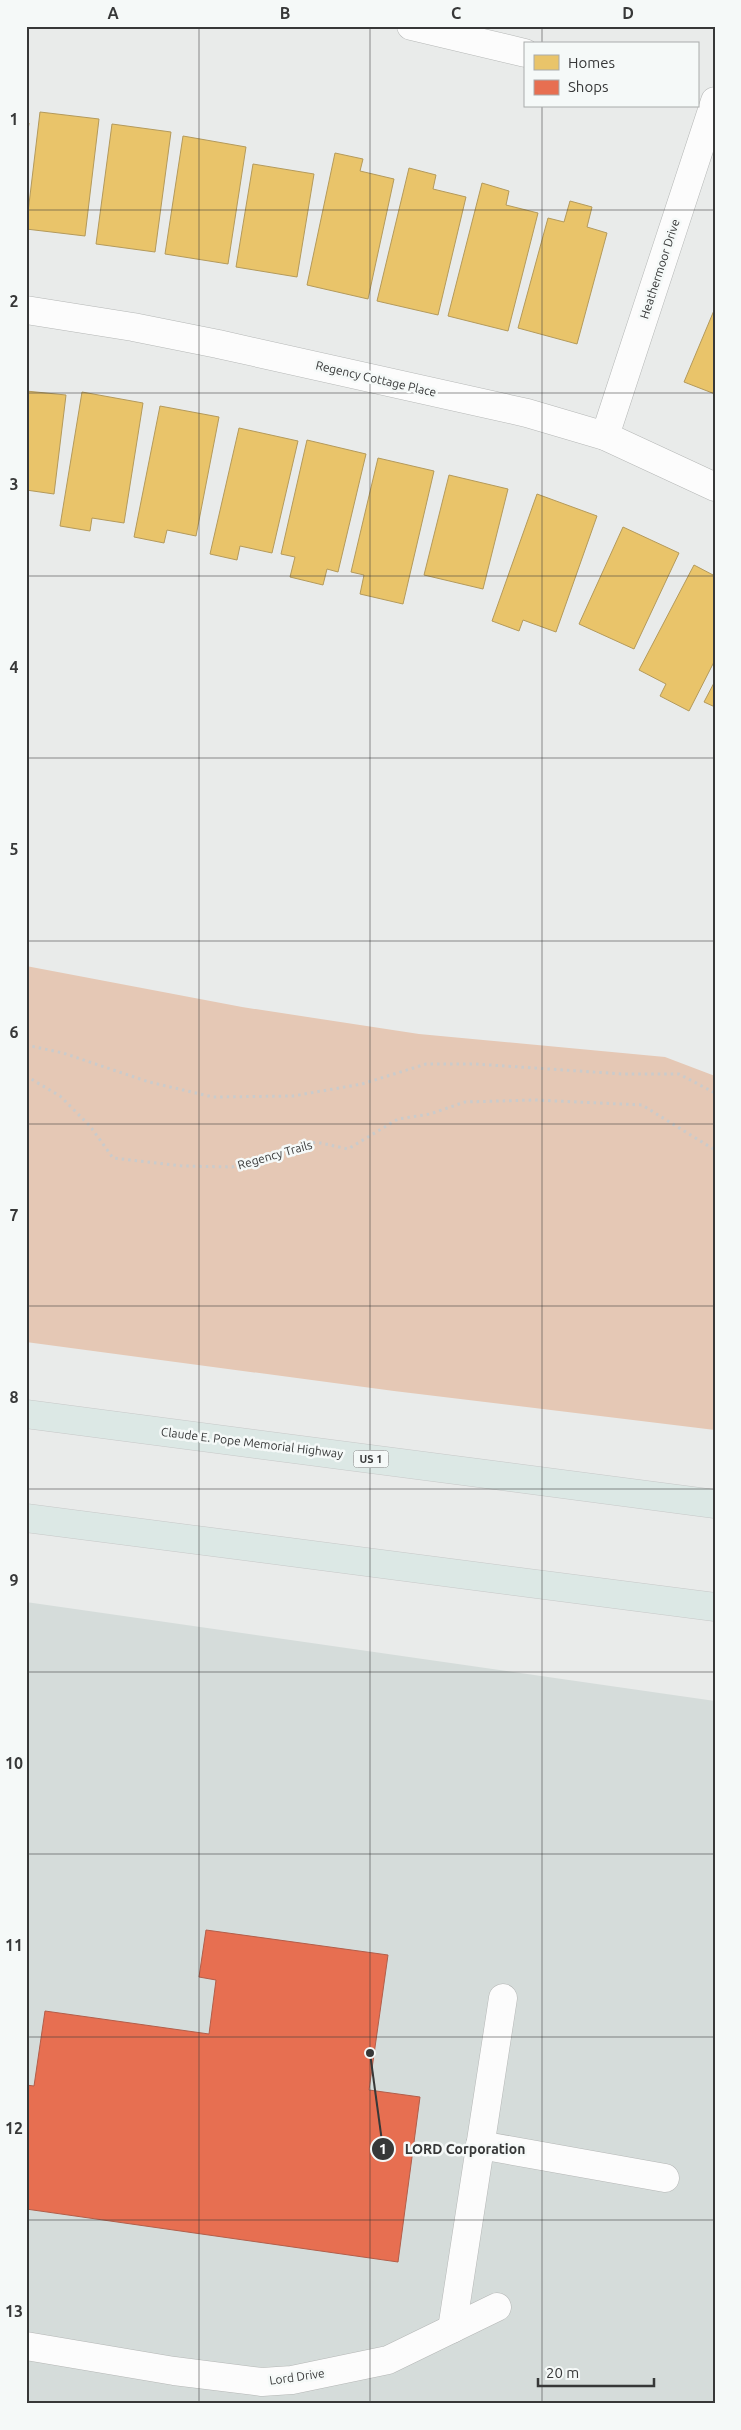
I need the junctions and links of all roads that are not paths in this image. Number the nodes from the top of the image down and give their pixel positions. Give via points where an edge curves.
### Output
1 (411, 26) edge
2 (524, 53) edge
3 (698, 96) edge
4 (715, 101) edge
5 (26, 310) edge
6 (605, 436) junction
7 (715, 487) edge
8 (26, 1414) edge
9 (715, 1504) edge
10 (26, 1518) edge
11 (715, 1607) edge
12 (503, 1998) dead end
13 (480, 2145) junction
14 (665, 2178) dead end
15 (497, 2308) dead end
16 (452, 2329) junction
17 (26, 2346) edge

1 - 2 street
3 - 4 street
4 - 6 street, Heathermoor Drive
5 - 6 street, Regency Cottage Place via 133,326 218,344 527,413
6 - 7 street, Regency Cottage Place
8 - 9 highway, Claude E. Pope Memorial Highway / US 1
10 - 11 highway
12 - 13 street
13 - 14 street
13 - 16 street
15 - 16 street, Lord Drive
16 - 17 street, Lord Drive via 388,2360 292,2380 262,2382

